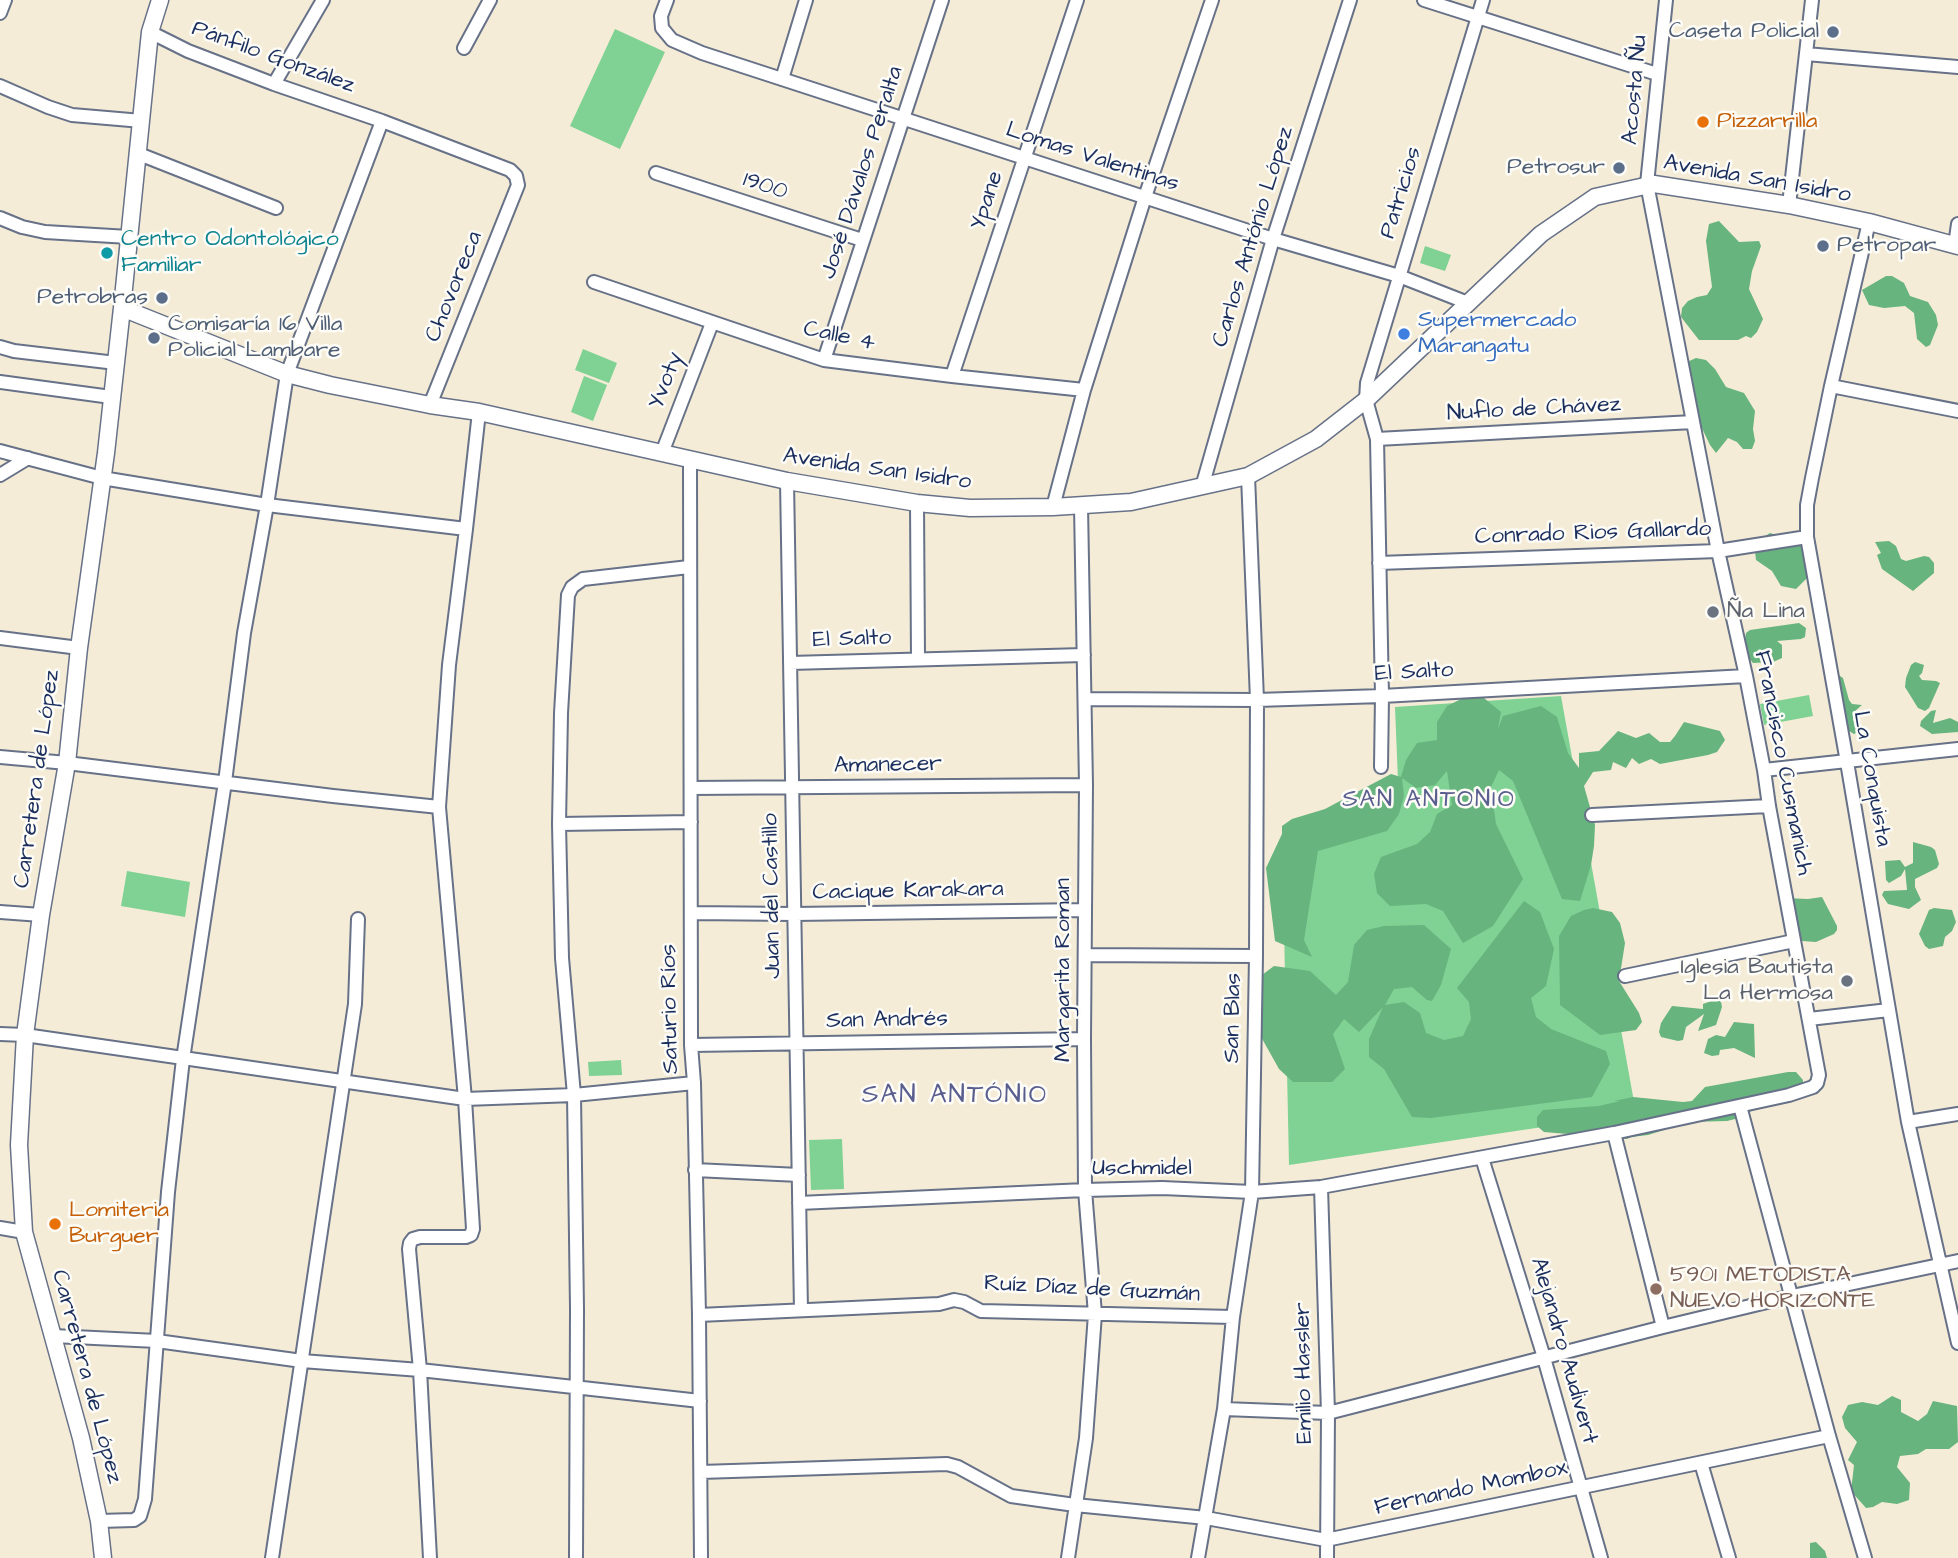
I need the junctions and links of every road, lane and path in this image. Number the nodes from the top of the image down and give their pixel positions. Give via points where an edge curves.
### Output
1 (5, 0) edge
2 (160, 0) edge
3 (324, 0) edge
4 (490, 0) edge
5 (667, 0) edge
6 (806, 0) edge
7 (942, 0) edge
8 (1077, 0) edge
9 (1212, 0) edge
10 (1350, 0) edge
11 (1424, 0) edge
12 (1483, 0) edge
13 (1666, 0) edge
14 (1812, 0) edge
15 (0, 13) edge
16 (1477, 17) junction
17 (150, 32) junction
18 (464, 48) dead end
19 (1806, 54) junction
20 (1958, 67) edge
21 (1657, 74) junction
22 (782, 79) junction
23 (274, 84) junction
24 (0, 86) edge
25 (903, 118) junction
26 (142, 121) junction
27 (382, 121) junction
28 (139, 155) junction
29 (1025, 158) junction
30 (656, 173) dead end
31 (1647, 184) junction
32 (518, 185) joint
33 (1145, 197) junction
34 (1789, 205) junction
35 (276, 208) dead end
36 (0, 218) edge
37 (1869, 222) junction
38 (1958, 224) edge
39 (129, 237) junction
40 (1273, 239) junction
41 (862, 240) junction
42 (1957, 245) edge
43 (1399, 276) junction
44 (594, 282) dead end
45 (1468, 303) junction
46 (122, 308) junction
47 (712, 323) junction
48 (0, 347) edge
49 (824, 360) junction
50 (116, 363) junction
51 (287, 374) junction
52 (952, 376) junction
53 (0, 382) edge
54 (1831, 386) junction
55 (1084, 390) junction
56 (111, 397) junction
57 (1366, 400) junction
58 (430, 405) junction
59 (1958, 411) edge
60 (479, 412) junction
61 (1693, 422) junction
62 (1377, 439) junction
63 (0, 451) edge
64 (662, 453) junction
65 (28, 458) junction
66 (690, 460) junction
67 (0, 475) edge
68 (1248, 476) junction
69 (102, 478) junction
70 (787, 481) junction
71 (1202, 487) junction
72 (917, 503) junction
73 (267, 505) junction
74 (1081, 506) junction
75 (1052, 507) junction
76 (466, 529) junction
77 (1807, 537) junction
78 (1718, 551) junction
79 (1380, 563) junction
80 (689, 567) junction
81 (0, 638) edge
82 (79, 648) junction
83 (1084, 655) junction
84 (918, 659) junction
85 (790, 663) junction
86 (1746, 676) junction
87 (1382, 696) junction
88 (1084, 699) junction
89 (1257, 700) junction
90 (1958, 749) edge
91 (0, 757) edge
92 (1847, 762) junction
93 (67, 763) junction
94 (1381, 767) dead end
95 (1765, 770) junction
96 (225, 782) junction
97 (1086, 785) junction
98 (792, 788) junction
99 (691, 789) junction
100 (1769, 806) junction
101 (439, 807) junction
102 (1592, 815) dead end
103 (691, 822) junction
104 (559, 824) junction
105 (1085, 909) junction
106 (0, 912) edge
107 (691, 913) junction
108 (41, 915) junction
109 (794, 915) junction
110 (358, 919) dead end
111 (1794, 941) junction
112 (1085, 955) junction
113 (1256, 956) junction
114 (1625, 976) dead end
115 (1889, 1010) junction
116 (1809, 1019) junction
117 (0, 1034) edge
118 (25, 1035) junction
119 (1084, 1039) junction
120 (796, 1043) junction
121 (691, 1045) junction
122 (183, 1059) junction
123 (1815, 1062) joint
124 (344, 1082) junction
125 (694, 1083) junction
126 (574, 1095) junction
127 (466, 1099) junction
128 (1740, 1106) junction
129 (1958, 1114) edge
130 (1908, 1122) junction
131 (1614, 1133) junction
132 (1482, 1157) junction
133 (695, 1170) junction
134 (799, 1175) junction
135 (1321, 1187) junction
136 (1085, 1190) junction
137 (1252, 1192) junction
138 (799, 1203) junction
139 (0, 1228) edge
140 (24, 1232) junction
141 (1958, 1261) edge
142 (1940, 1265) junction
143 (1792, 1296) junction
144 (801, 1310) junction
145 (1095, 1314) junction
146 (699, 1315) junction
147 (1233, 1317) junction
148 (1663, 1327) junction
149 (53, 1336) junction
150 (157, 1341) junction
151 (1958, 1343) edge
152 (1544, 1359) junction
153 (302, 1361) junction
154 (420, 1370) junction
155 (576, 1386) junction
156 (700, 1401) junction
157 (1224, 1409) junction
158 (1328, 1413) junction
159 (1829, 1436) junction
160 (1701, 1463) junction
161 (701, 1472) junction
162 (1581, 1487) junction
163 (1075, 1505) junction
164 (1206, 1518) junction
165 (99, 1521) junction
166 (1326, 1540) junction
167 (103, 1558) edge
168 (272, 1558) edge
169 (430, 1558) edge
170 (576, 1558) edge
171 (701, 1558) edge
172 (1068, 1558) edge
173 (1198, 1558) edge
174 (1327, 1558) edge
175 (1601, 1558) edge
176 (1728, 1558) edge
177 (1864, 1558) edge

1 - 15 street
2 - 17 main road, Carretera de López
3 - 23 street
4 - 18 street
5 - 22 street, Lomas Valentinas via 662,28 672,40
6 - 22 street
7 - 25 street, José Dávalos Peralta
8 - 29 street, Ypane
9 - 33 street
10 - 40 street, Carlos António López
11 - 16 street
12 - 16 street, Patricios
13 - 21 street, Acosta Ñu
14 - 19 street
16 - 21 street
16 - 43 street, Patricios
17 - 23 street, Pánfilo González
17 - 26 main road, Carretera de López
19 - 20 street
19 - 34 street
21 - 31 street, Acosta Ñu
22 - 25 street, Lomas Valentinas
23 - 27 street, Pánfilo González
24 - 26 street via 72,115
25 - 29 street, Lomas Valentinas
25 - 41 street, José Dávalos Peralta
26 - 28 main road, Carretera de López
27 - 32 street, Pánfilo González via 510,170
27 - 51 street
28 - 35 street
28 - 39 main road, Carretera de López
29 - 33 street, Lomas Valentinas
29 - 52 street, Ypane
30 - 41 street, 1900
31 - 34 main road, Avenida San Isidro
31 - 45 main road, Avenida San Isidro via 1588,201 1541,234
31 - 61 street, Francisco Cusmanich
32 - 58 street, Chovoreca
33 - 40 street, Lomas Valentinas
33 - 55 street
34 - 37 main road, Avenida San Isidro
36 - 39 street via 45,232
37 - 42 main road, Avenida San Isidro
37 - 54 street, La Conquista
38 - 42 street
39 - 46 main road, Carretera de López
40 - 43 street, Lomas Valentinas
40 - 71 street, Carlos António López
41 - 49 street, José Dávalos Peralta
43 - 45 street, Lomas Valentinas
43 - 57 street, Patricios
44 - 47 street, Calle 4
45 - 57 main road, Avenida San Isidro
46 - 50 main road, Carretera de López
46 - 51 main road, Avenida San Isidro
47 - 49 street, Calle 4
47 - 64 street, Yvoty
48 - 50 street
49 - 52 street, Calle 4
50 - 56 main road, Carretera de López
51 - 58 main road, Avenida San Isidro
51 - 73 street
52 - 55 street, Calle 4
53 - 56 street
54 - 59 street
54 - 77 street, La Conquista via 1807,505
55 - 75 street
56 - 69 main road, Carretera de López
57 - 62 street
57 - 68 main road, Avenida San Isidro via 1316,439
58 - 60 main road, Avenida San Isidro
60 - 64 main road, Avenida San Isidro
60 - 76 street
61 - 62 street, Nuflo de Chávez
61 - 78 street, Francisco Cusmanich
62 - 79 street
63 - 65 street
64 - 66 main road, Avenida San Isidro
65 - 67 street
65 - 69 street
66 - 70 main road, Avenida San Isidro
66 - 80 street, Saturio Ríos
68 - 71 main road, Avenida San Isidro
68 - 89 street, San Blas
69 - 73 street
69 - 82 main road, Carretera de López
70 - 72 main road, Avenida San Isidro
70 - 85 street, Juan del Castillo
71 - 74 main road, Avenida San Isidro via 1131,502
72 - 75 main road, Avenida San Isidro
72 - 84 street
73 - 76 street
73 - 96 street via 244,633
74 - 75 main road, Avenida San Isidro
74 - 83 street, Margarita Roman
76 - 101 street via 449,665
77 - 78 street, Conrado Rios Gallardo
77 - 92 street, La Conquista
78 - 79 street, Conrado Rios Gallardo
78 - 86 street, Francisco Cusmanich
79 - 87 street
80 - 99 street, Saturio Ríos
80 - 104 street via 583,579 568,594
81 - 82 street
82 - 93 main road, Carretera de López
83 - 84 street, El Salto
83 - 88 street, Margarita Roman
84 - 85 street, El Salto
85 - 98 street, Juan del Castillo
86 - 87 street, El Salto
86 - 95 street, Francisco Cusmanich
87 - 89 street, El Salto
87 - 94 street
88 - 89 street, El Salto
88 - 97 street, Margarita Roman
89 - 113 street, San Blas
90 - 92 street
91 - 93 street
92 - 95 street
92 - 115 street, La Conquista
93 - 96 street
93 - 108 main road, Carretera de López
95 - 100 street, Francisco Cusmanich
96 - 101 street
96 - 122 street
97 - 98 street, Amanecer
97 - 105 street, Margarita Roman
98 - 99 street, Amanecer
98 - 109 street, Juan del Castillo
99 - 103 street, Saturio Ríos
100 - 102 street
100 - 111 street, Francisco Cusmanich
101 - 127 street
103 - 104 street
103 - 107 street, Saturio Ríos
104 - 126 street via 562,958
105 - 109 street, Cacique Karakara
105 - 112 street, Margarita Roman
106 - 108 street
107 - 109 street, Cacique Karakara
107 - 121 street, Saturio Ríos
108 - 118 main road, Carretera de López
109 - 120 street, Juan del Castillo
110 - 124 street via 355,1004
111 - 114 street
111 - 116 street, Francisco Cusmanich
112 - 113 street
112 - 119 street, Margarita Roman
113 - 137 street, San Blas
115 - 116 street
115 - 130 street, La Conquista
116 - 123 street, Francisco Cusmanich
117 - 118 street
118 - 122 street
118 - 140 main road, Carretera de López via 19,1145
119 - 120 street, San Andrés
119 - 136 street, Margarita Roman
120 - 121 street, San Andrés
120 - 134 street, Juan del Castillo
121 - 125 street, Saturio Ríos
122 - 124 street
122 - 150 street
123 - 128 street, Uschmidel via 1819,1075 1813,1087
124 - 127 street
124 - 153 street
125 - 126 street
125 - 133 street, Saturio Ríos
126 - 127 street
126 - 155 street
127 - 154 street via 471,1235 420,1237 410,1243
128 - 131 street, Uschmidel
128 - 143 street
129 - 130 street
130 - 142 street, La Conquista
131 - 132 street, Uschmidel
131 - 148 street
132 - 135 street, Uschmidel
132 - 152 street, Alejandro Audivert
133 - 134 street
133 - 146 street, Saturio Ríos
134 - 138 street, Juan del Castillo
135 - 137 street, Uschmidel
135 - 158 street, Emilio Hassler
136 - 137 street, Uschmidel
136 - 138 street, Uschmidel
136 - 145 street, Margarita Roman
137 - 147 street, San Blas
138 - 144 street, Juan del Castillo
139 - 140 street
140 - 149 main road, Carretera de López
141 - 142 street
142 - 143 street
142 - 151 street, La Conquista
143 - 148 street
143 - 159 street
144 - 145 street, Ruíz Díaz de Guzmán via 954,1300 981,1311
144 - 146 street, Ruíz Díaz de Guzmán
145 - 147 street, Ruíz Díaz de Guzmán
145 - 163 street, Margarita Roman via 1086,1438
146 - 156 street, Saturio Ríos
147 - 157 street, San Blas
148 - 152 street
149 - 150 street
149 - 165 main road, Carretera de López
150 - 153 street
150 - 165 street via 143,1508 134,1520
152 - 158 street
152 - 162 street, Alejandro Audivert
153 - 154 street
153 - 168 street
154 - 155 street
154 - 169 street
155 - 156 street
155 - 170 street
156 - 161 street, Saturio Ríos
157 - 158 street
157 - 164 street, San Blas
158 - 166 street, Emilio Hassler
159 - 160 street, Fernando Mombox
159 - 177 street
160 - 162 street, Fernando Mombox
160 - 176 street
161 - 163 street via 947,1464 1011,1496
161 - 171 street, Saturio Ríos
162 - 166 street, Fernando Mombox
162 - 175 street, Alejandro Audivert
163 - 164 street
163 - 172 street, Margarita Roman
164 - 166 street
164 - 173 street, San Blas
165 - 167 main road, Carretera de López
166 - 174 street, Emilio Hassler

